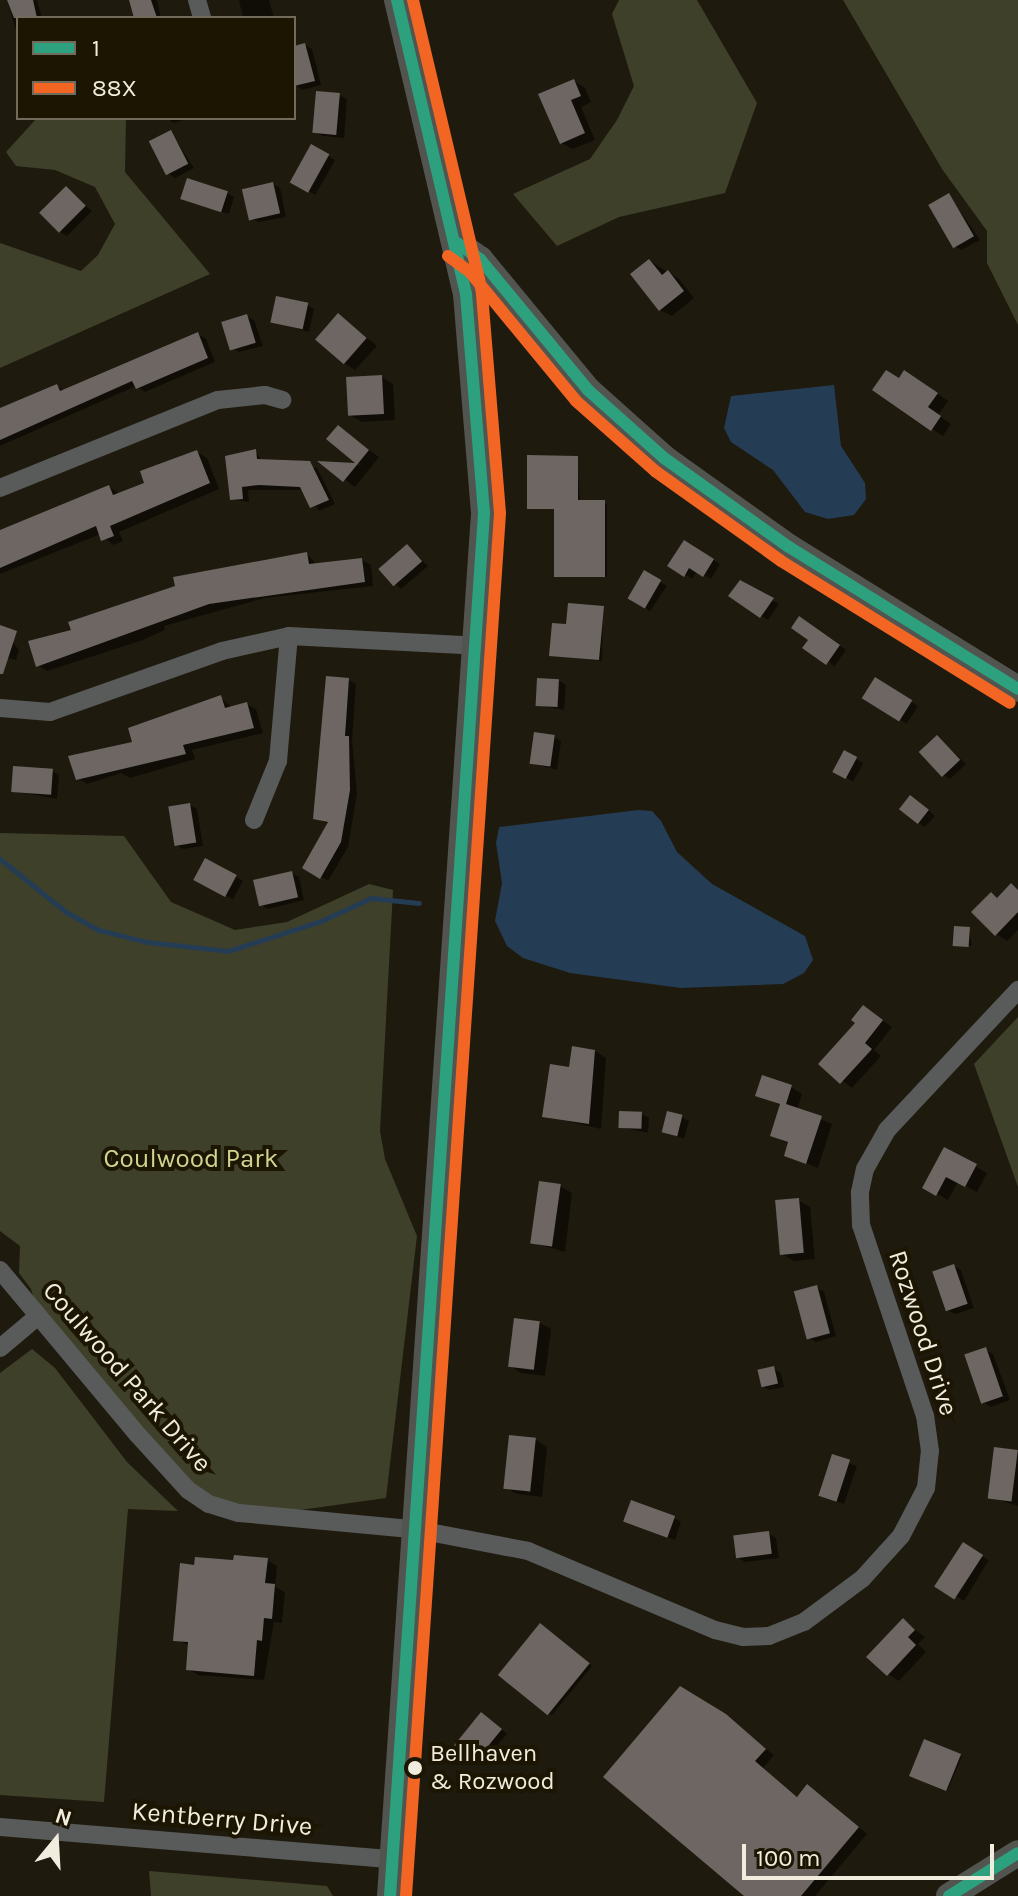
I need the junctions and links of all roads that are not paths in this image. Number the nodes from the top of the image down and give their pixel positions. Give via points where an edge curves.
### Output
1 (397, 0) edge
2 (457, 243) junction
3 (282, 400) dead end
4 (0, 488) edge
5 (289, 636) junction
6 (477, 646) junction
7 (1018, 689) edge
8 (0, 708) edge
9 (254, 820) dead end
10 (1018, 990) edge
11 (0, 1270) edge
12 (38, 1316) junction
13 (0, 1348) edge
14 (413, 1529) junction
15 (0, 1827) edge
16 (1017, 1856) edge
17 (392, 1859) junction
18 (390, 1896) edge
19 (949, 1896) edge

1 - 2 main road
2 - 6 main road via 480,427 484,525
2 - 7 main road via 480,259 588,390 664,458 789,547
3 - 4 street via 245,395 218,400
5 - 6 street
5 - 8 street via 222,651 50,712
5 - 9 street via 278,761
6 - 14 main road
10 - 14 street, Rozwood Drive via 887,1130 865,1169 861,1225 920,1400 930,1451 926,1488 915,1513 862,1579 804,1622 769,1636 743,1637 556,1559
11 - 12 street, Coulwood Park Drive
12 - 13 street
12 - 14 street, Coulwood Park Drive via 188,1490 209,1504 239,1513
14 - 17 main road
15 - 17 street, Kentberry Drive
16 - 19 main road
17 - 18 main road

